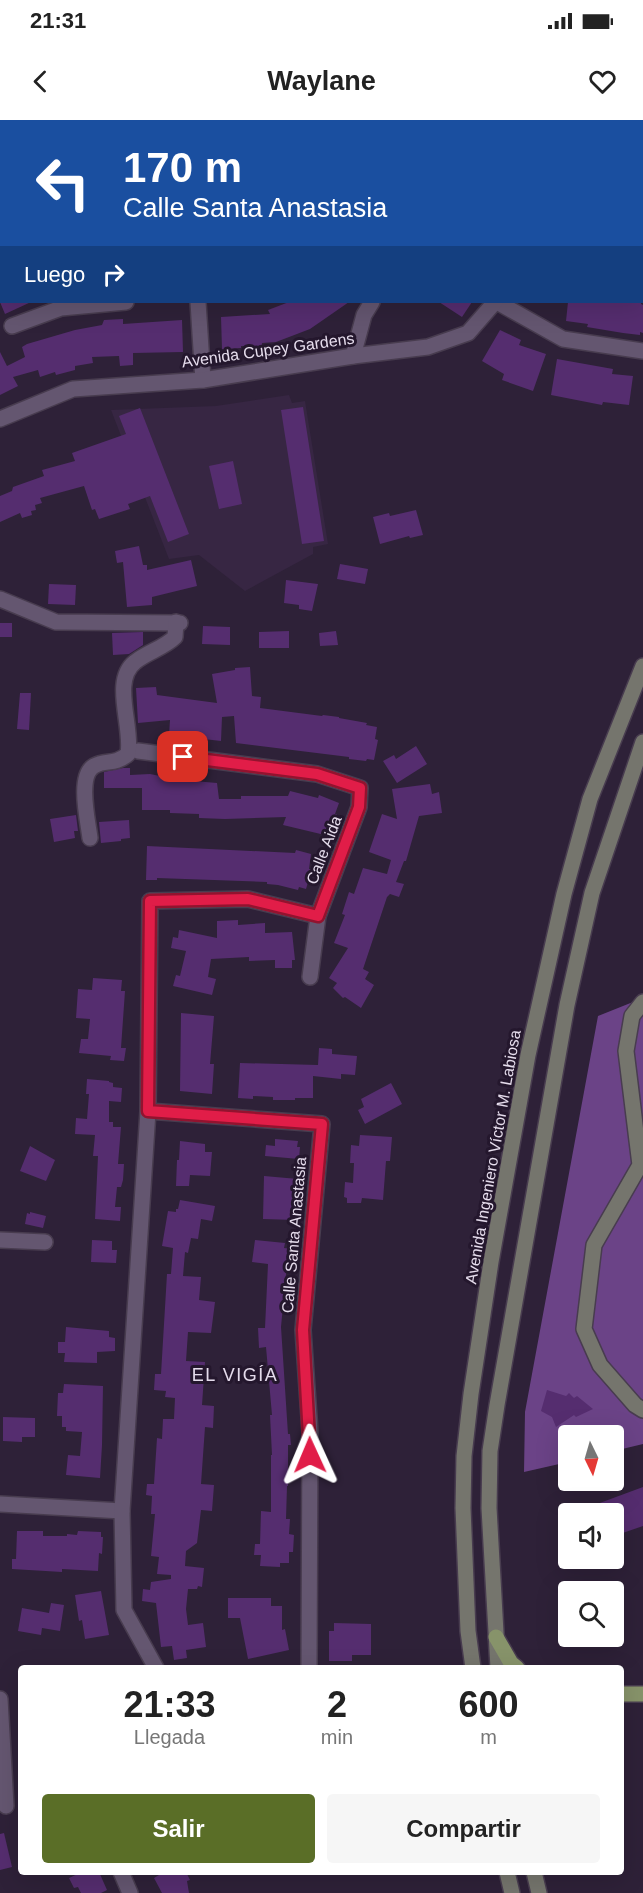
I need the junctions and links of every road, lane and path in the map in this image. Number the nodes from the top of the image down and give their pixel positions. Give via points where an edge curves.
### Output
1 (104, 303) edge
2 (198, 303) edge
3 (371, 303) edge
4 (495, 303) edge
5 (498, 303) edge
6 (59, 305) edge
7 (12, 326) dead end
8 (643, 351) edge
9 (353, 356) junction
10 (203, 380) junction
11 (0, 419) edge
12 (0, 599) edge
13 (643, 666) edge
14 (643, 742) edge
15 (138, 751) dead end
16 (90, 837) dead end
17 (318, 916) junction
18 (310, 977) dead end
19 (643, 1002) edge
20 (148, 1111) junction
21 (0, 1240) edge
22 (45, 1242) dead end
23 (643, 1410) edge
24 (0, 1504) edge
25 (122, 1510) junction
26 (496, 1637) junction
27 (154, 1665) edge
28 (309, 1665) edge
29 (473, 1665) edge
30 (498, 1665) edge
31 (513, 1665) edge
32 (624, 1694) edge
33 (643, 1694) edge
34 (0, 1700) edge
35 (9, 1808) edge
36 (122, 1875) edge
37 (508, 1875) edge
38 (535, 1875) edge
39 (130, 1893) edge
40 (512, 1893) edge
41 (539, 1893) edge

1 - 6 street
2 - 10 street
3 - 9 street via 364,315
4 - 9 street, Avenida Cupey Gardens via 468,333 428,346
5 - 8 street via 563,339
6 - 7 street
9 - 10 street, Avenida Cupey Gardens
10 - 11 street, Avenida Cupey Gardens via 73,389
12 - 16 street via 56,622 178,623 175,637 134,663 125,674 128,754 120,761 95,765 88,771 84,784
13 - 29 main road, Avenida Ingeniero Víctor M. Labiosa via 590,799 564,894 528,1055 491,1262 464,1456 467,1609
14 - 26 main road via 592,892 567,1005 497,1405 490,1451 489,1508
15 - 17 street, Calle Aida via 317,774 360,788 359,807
17 - 18 street, Calle Aida
17 - 20 street via 248,899 150,901
19 - 23 main road via 632,1016 626,1051 640,1166 594,1245 584,1329 600,1365
20 - 25 street
20 - 28 street, Calle Santa Anastasia via 322,1124 303,1330 310,1432
21 - 22 street
24 - 25 street
25 - 27 street via 124,1610
26 - 30 main road
26 - 31 main road
32 - 33 main road
34 - 35 street
36 - 39 street
37 - 40 main road
38 - 41 main road

